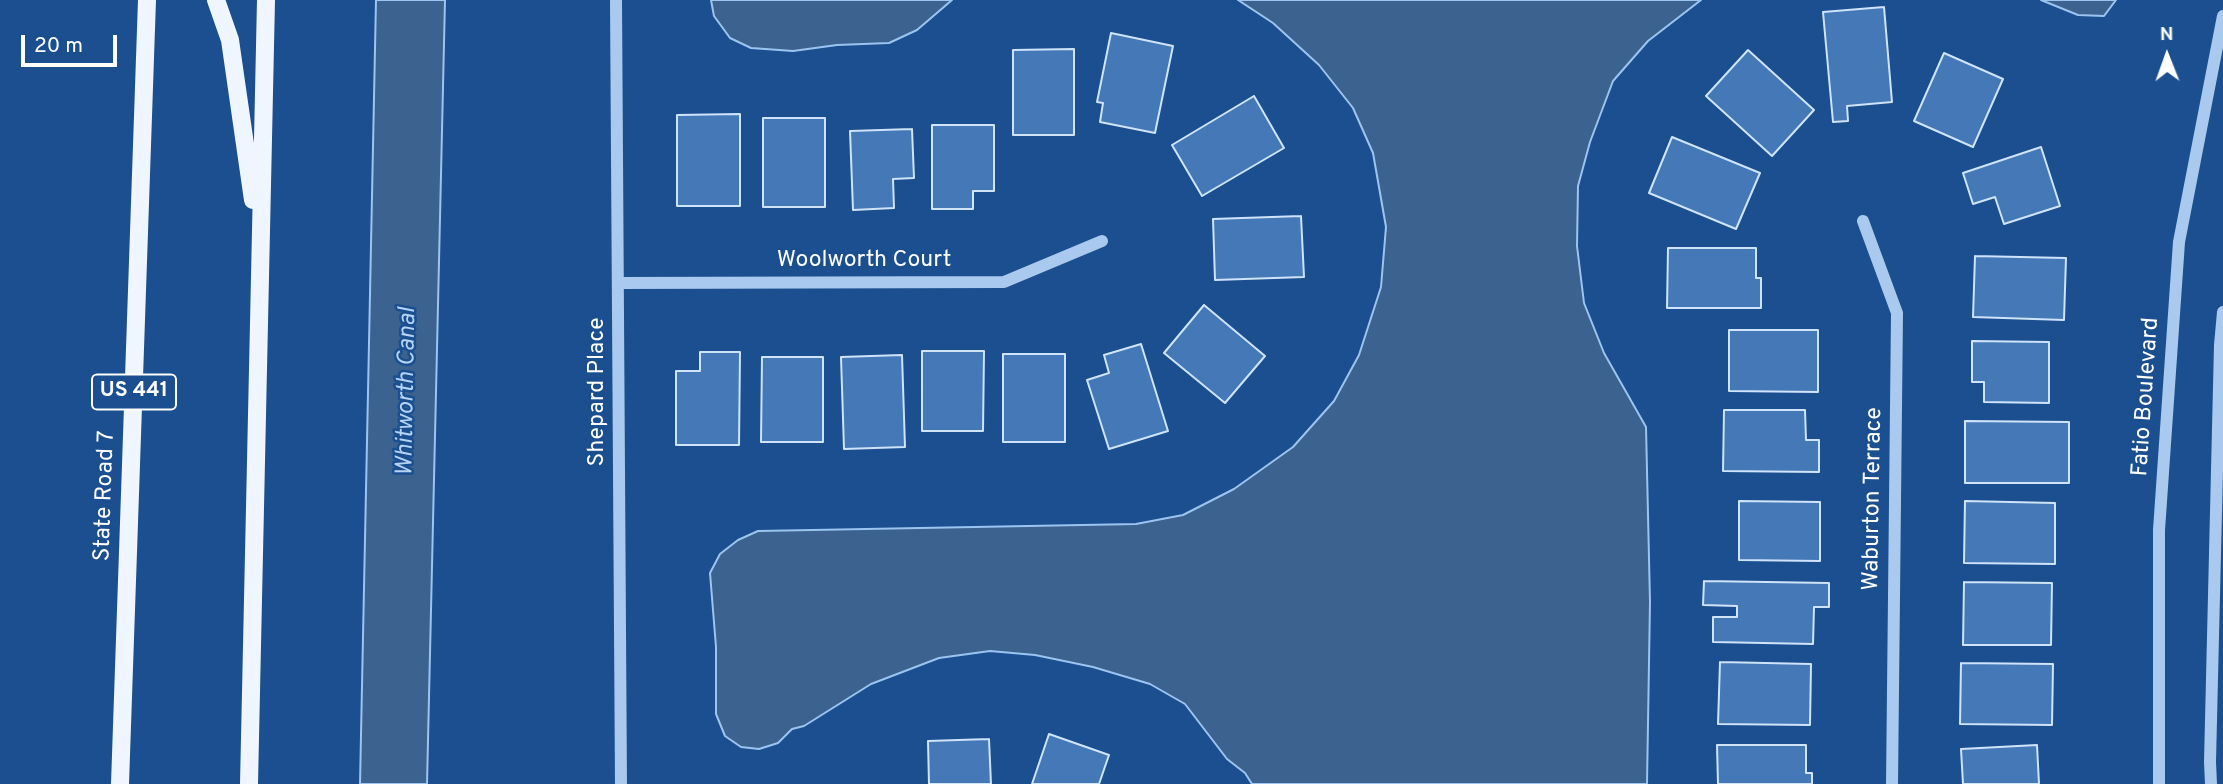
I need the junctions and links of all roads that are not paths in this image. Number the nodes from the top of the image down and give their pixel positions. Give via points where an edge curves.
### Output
1 (147, 0) edge
2 (216, 0) edge
3 (265, 0) edge
4 (616, 0) edge
5 (2223, 16) edge
6 (1863, 221) dead end
7 (1102, 241) dead end
8 (261, 252) junction
9 (618, 284) junction
10 (2223, 312) edge
11 (120, 784) edge
12 (249, 784) edge
13 (621, 784) edge
14 (1892, 784) edge
15 (2160, 784) edge
16 (2211, 784) edge

1 - 11 main road, State Road 7 / US 441
2 - 8 main road via 230,40
3 - 8 main road
4 - 9 street, Shepard Place
5 - 15 street, Fatio Boulevard via 2179,242 2159,530
6 - 14 street, Waburton Terrace via 1897,313
7 - 9 street, Woolworth Court via 1004,282
8 - 12 main road
9 - 13 street, Shepard Place
10 - 16 street

